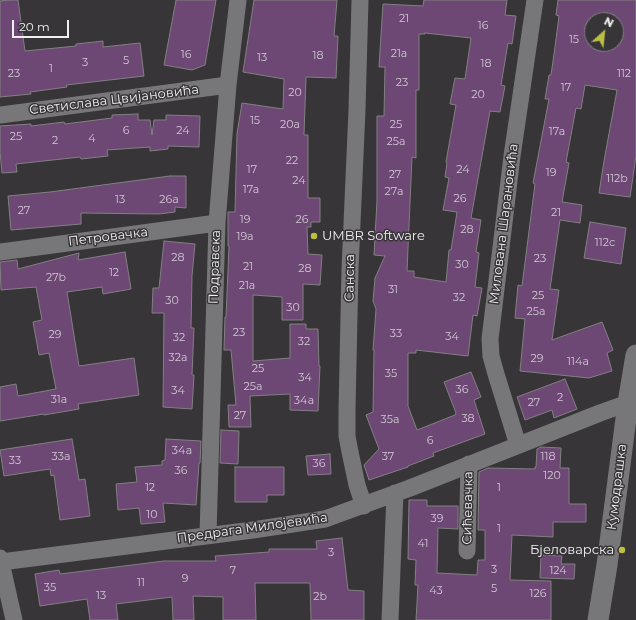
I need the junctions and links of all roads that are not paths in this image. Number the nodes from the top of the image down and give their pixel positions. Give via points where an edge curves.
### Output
1 (238, 0) edge
2 (360, 0) edge
3 (535, 0) edge
4 (228, 85) junction
5 (0, 115) edge
6 (217, 223) junction
7 (0, 252) edge
8 (636, 355) edge
9 (628, 403) junction
10 (518, 445) junction
11 (469, 464) junction
12 (395, 493) junction
13 (364, 506) junction
14 (208, 535) junction
15 (467, 551) dead end
16 (0, 560) edge
17 (14, 620) edge
18 (390, 620) edge
19 (598, 620) edge

1 - 4 street, Подравска
2 - 13 street, Санска via 347,436
3 - 10 street, Милована Шарановића via 512,156 490,339 491,356
4 - 5 street, Светислава Цвијановића
4 - 6 street, Подравска
6 - 7 street, Петровачка
6 - 14 street, Подравска
8 - 9 street, Кумодрашка
9 - 10 street, Предрага Милојевића
9 - 19 street, Кумодрашка
10 - 11 street, Предрага Милојевића
11 - 12 street, Предрага Милојевића
11 - 15 street, Сићевачка
12 - 13 street, Предрага Милојевића
12 - 18 street
13 - 14 street, Предрага Милојевића via 314,522
14 - 16 street, Предрага Милојевића
16 - 17 street

